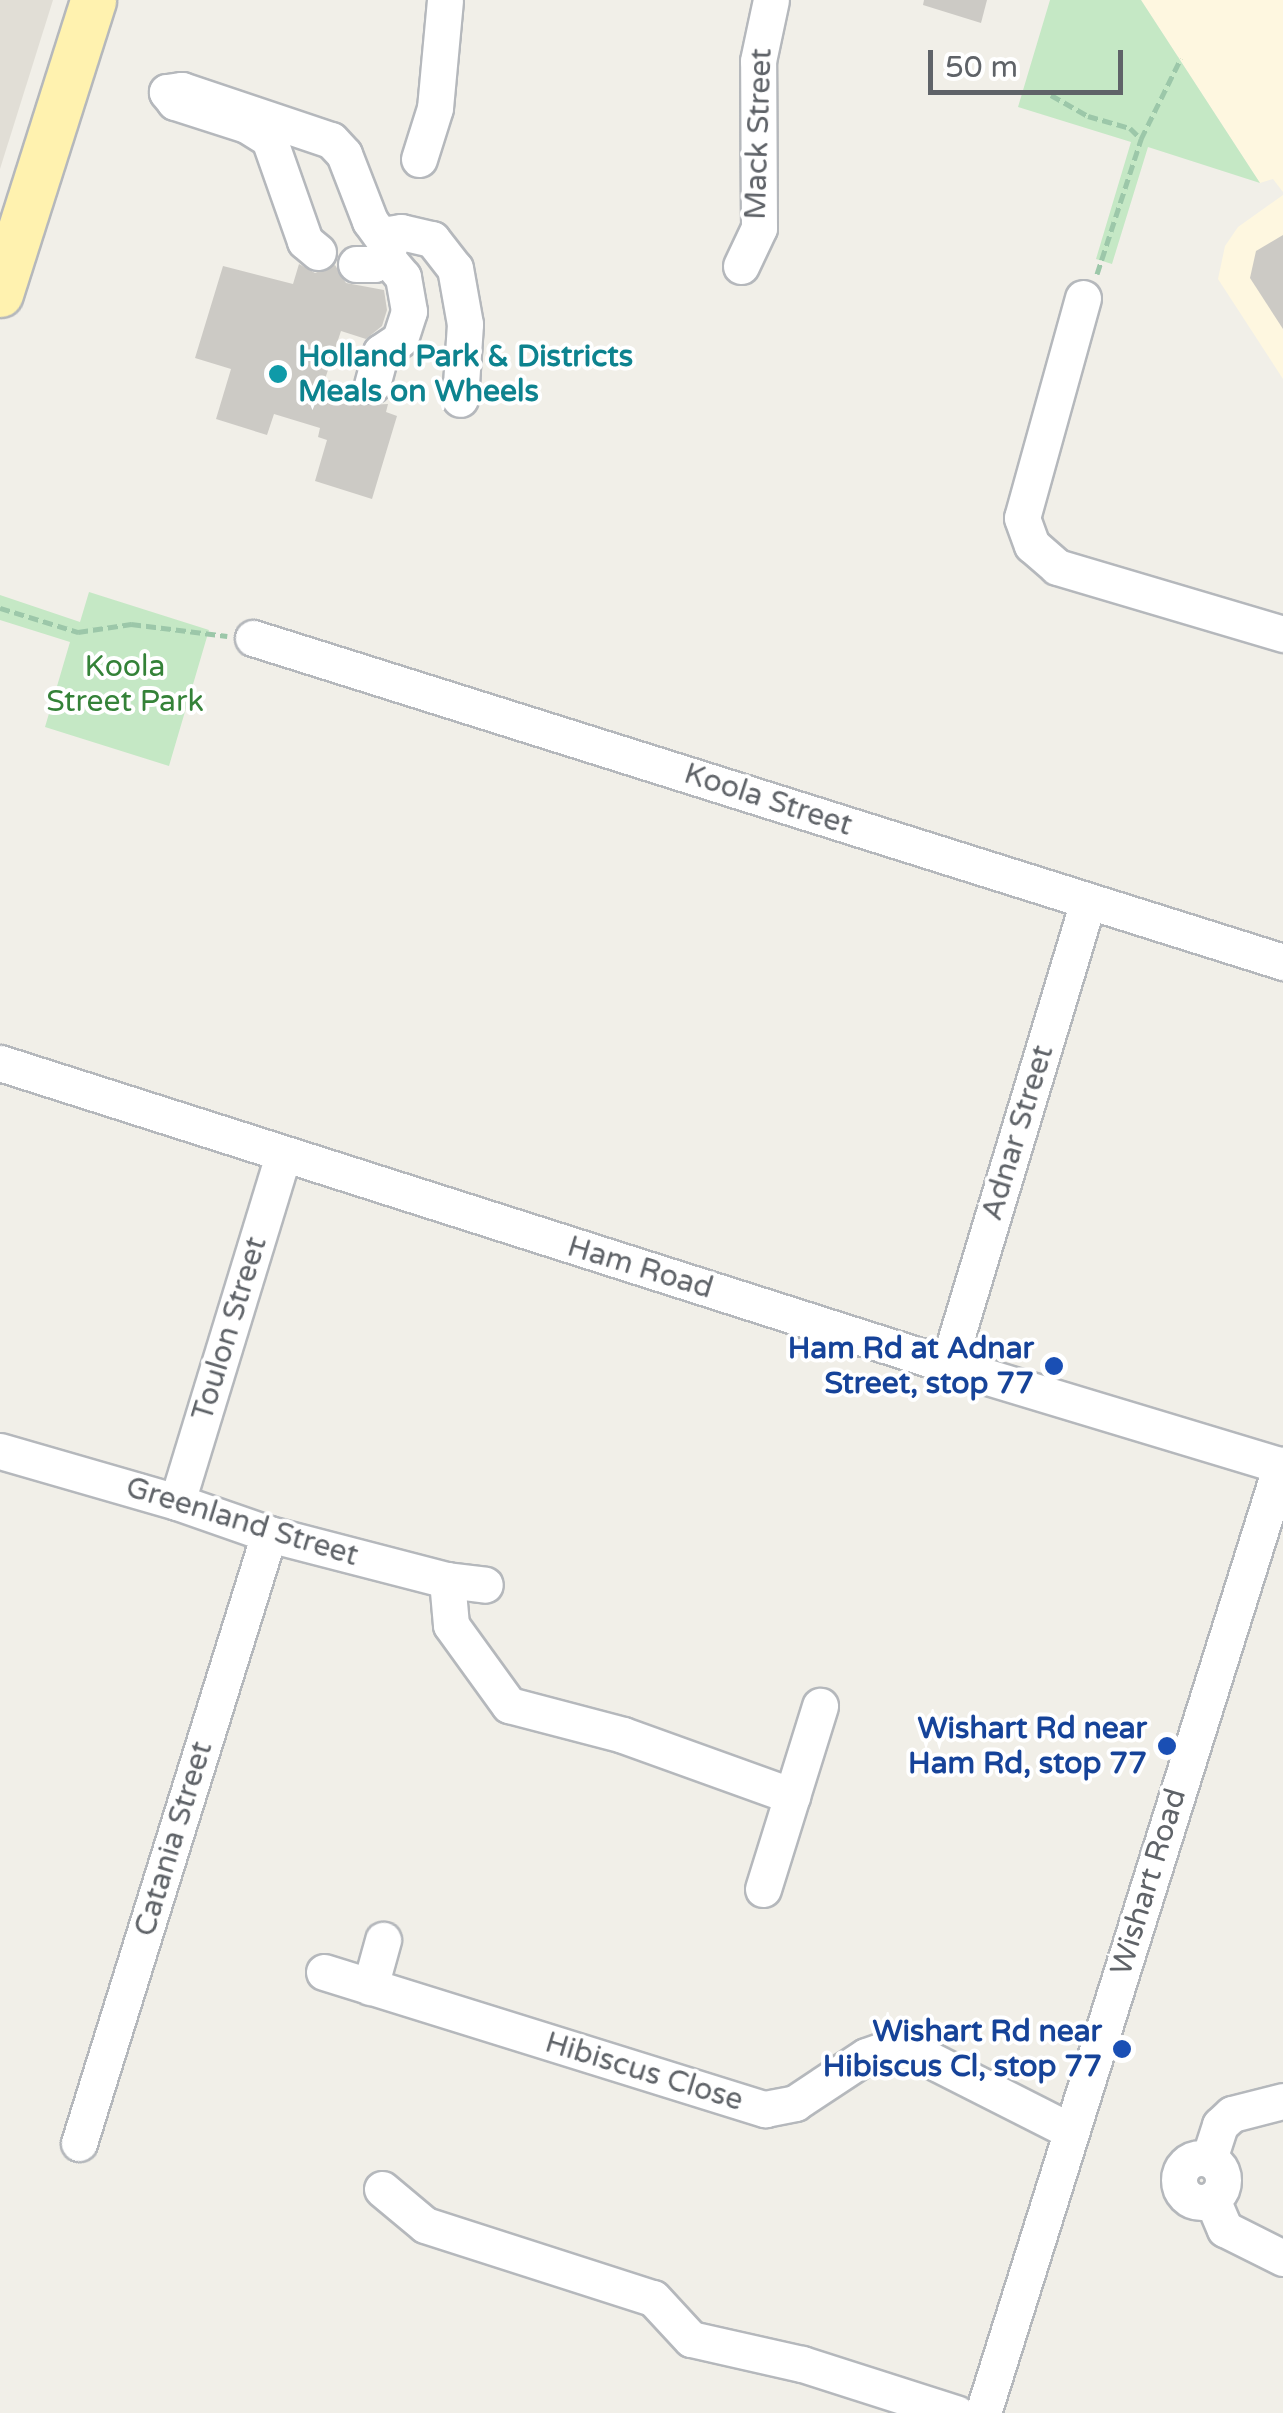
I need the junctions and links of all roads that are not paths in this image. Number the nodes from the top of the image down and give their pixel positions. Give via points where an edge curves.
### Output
1 (93, 0) edge
2 (446, 0) edge
3 (771, 0) edge
4 (418, 159) dead end
5 (318, 252) dead end
6 (375, 252) junction
7 (741, 266) dead end
8 (0, 294) edge
9 (1083, 298) road end
10 (372, 384) dead end
11 (460, 399) dead end
12 (1283, 634) edge
13 (253, 638) road end
14 (1088, 901) junction
15 (1283, 962) edge
16 (0, 1063) edge
17 (283, 1156) junction
18 (948, 1365) junction
19 (0, 1450) edge
20 (1282, 1466) edge
21 (177, 1502) junction
22 (269, 1534) junction
23 (447, 1580) junction
24 (486, 1585) dead end
25 (820, 1706) dead end
26 (792, 1796) junction
27 (763, 1889) dead end
28 (382, 1940) dead end
29 (324, 1972) dead end
30 (370, 1987) junction
31 (1283, 2101) edge
32 (1071, 2131) junction
33 (79, 2143) dead end
34 (382, 2189) dead end
35 (1283, 2258) edge
36 (956, 2413) edge
37 (983, 2413) edge

1 - 8 main road
2 - 4 street via 435,108
3 - 7 street, Mack Street via 758,61 759,228
5 - 6 street via 305,241 269,138 176,102 167,92 182,90 331,140 344,154
6 - 10 street via 403,277 409,311 400,339 381,352
6 - 11 street via 401,232 432,239 455,268 465,324
9 - 12 street via 1022,518 1032,545 1057,567
13 - 14 street, Koola Street
14 - 15 street, Koola Street
14 - 18 street, Adnar Street
16 - 17 street, Ham Road
17 - 18 street, Ham Road
17 - 21 street, Toulon Street
18 - 20 street, Ham Road
19 - 21 street, Greenland Street
20 - 32 street, Wishart Road
21 - 22 street, Greenland Street
22 - 23 street, Greenland Street
22 - 33 street, Catania Street
23 - 24 street, Greenland Street
23 - 26 street via 451,1625 509,1705 623,1735
25 - 26 street
26 - 27 street
28 - 30 street
29 - 30 street, Hibiscus Close
30 - 32 street, Hibiscus Close via 765,2109 795,2103 866,2056 913,2052
31 - 35 street via 1232,2114 1220,2125 1209,2159 1188,2162 1178,2182 1190,2200 1212,2199 1226,2230
32 - 37 street, Wishart Road
34 - 36 street via 425,2224 653,2298 691,2339 802,2364

